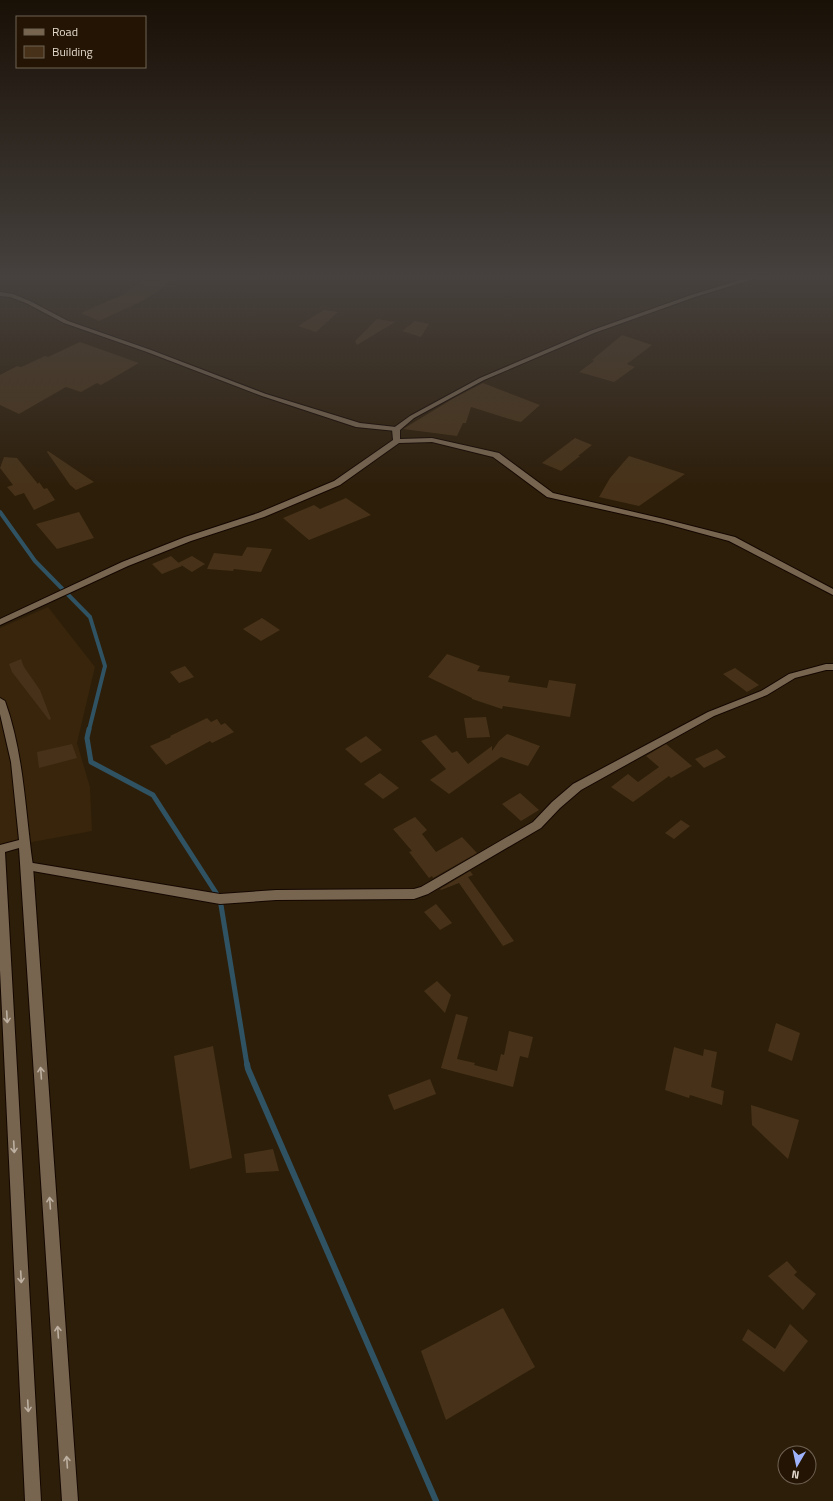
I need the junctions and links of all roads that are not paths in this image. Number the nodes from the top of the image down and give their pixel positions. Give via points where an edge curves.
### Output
1 (135, 346) edge
2 (559, 346) edge
3 (396, 429) junction
4 (397, 441) junction
5 (833, 592) edge
6 (0, 622) edge
7 (833, 667) edge
8 (0, 701) edge
9 (24, 843) junction
10 (0, 851) edge
11 (27, 866) junction
12 (33, 1501) edge
13 (70, 1501) edge

1 - 3 street via 264,395 359,425
2 - 3 street via 452,394
3 - 4 street
4 - 5 street via 432,440 496,455 550,494 732,539
4 - 6 street via 337,482 261,514 132,561
7 - 11 street via 826,666 792,676 764,694 711,714 577,787 537,825 424,891 414,894 276,895 220,899
8 - 9 street via 6,714 18,768
9 - 10 street
9 - 11 street
10 -> 12 street
13 -> 11 street

